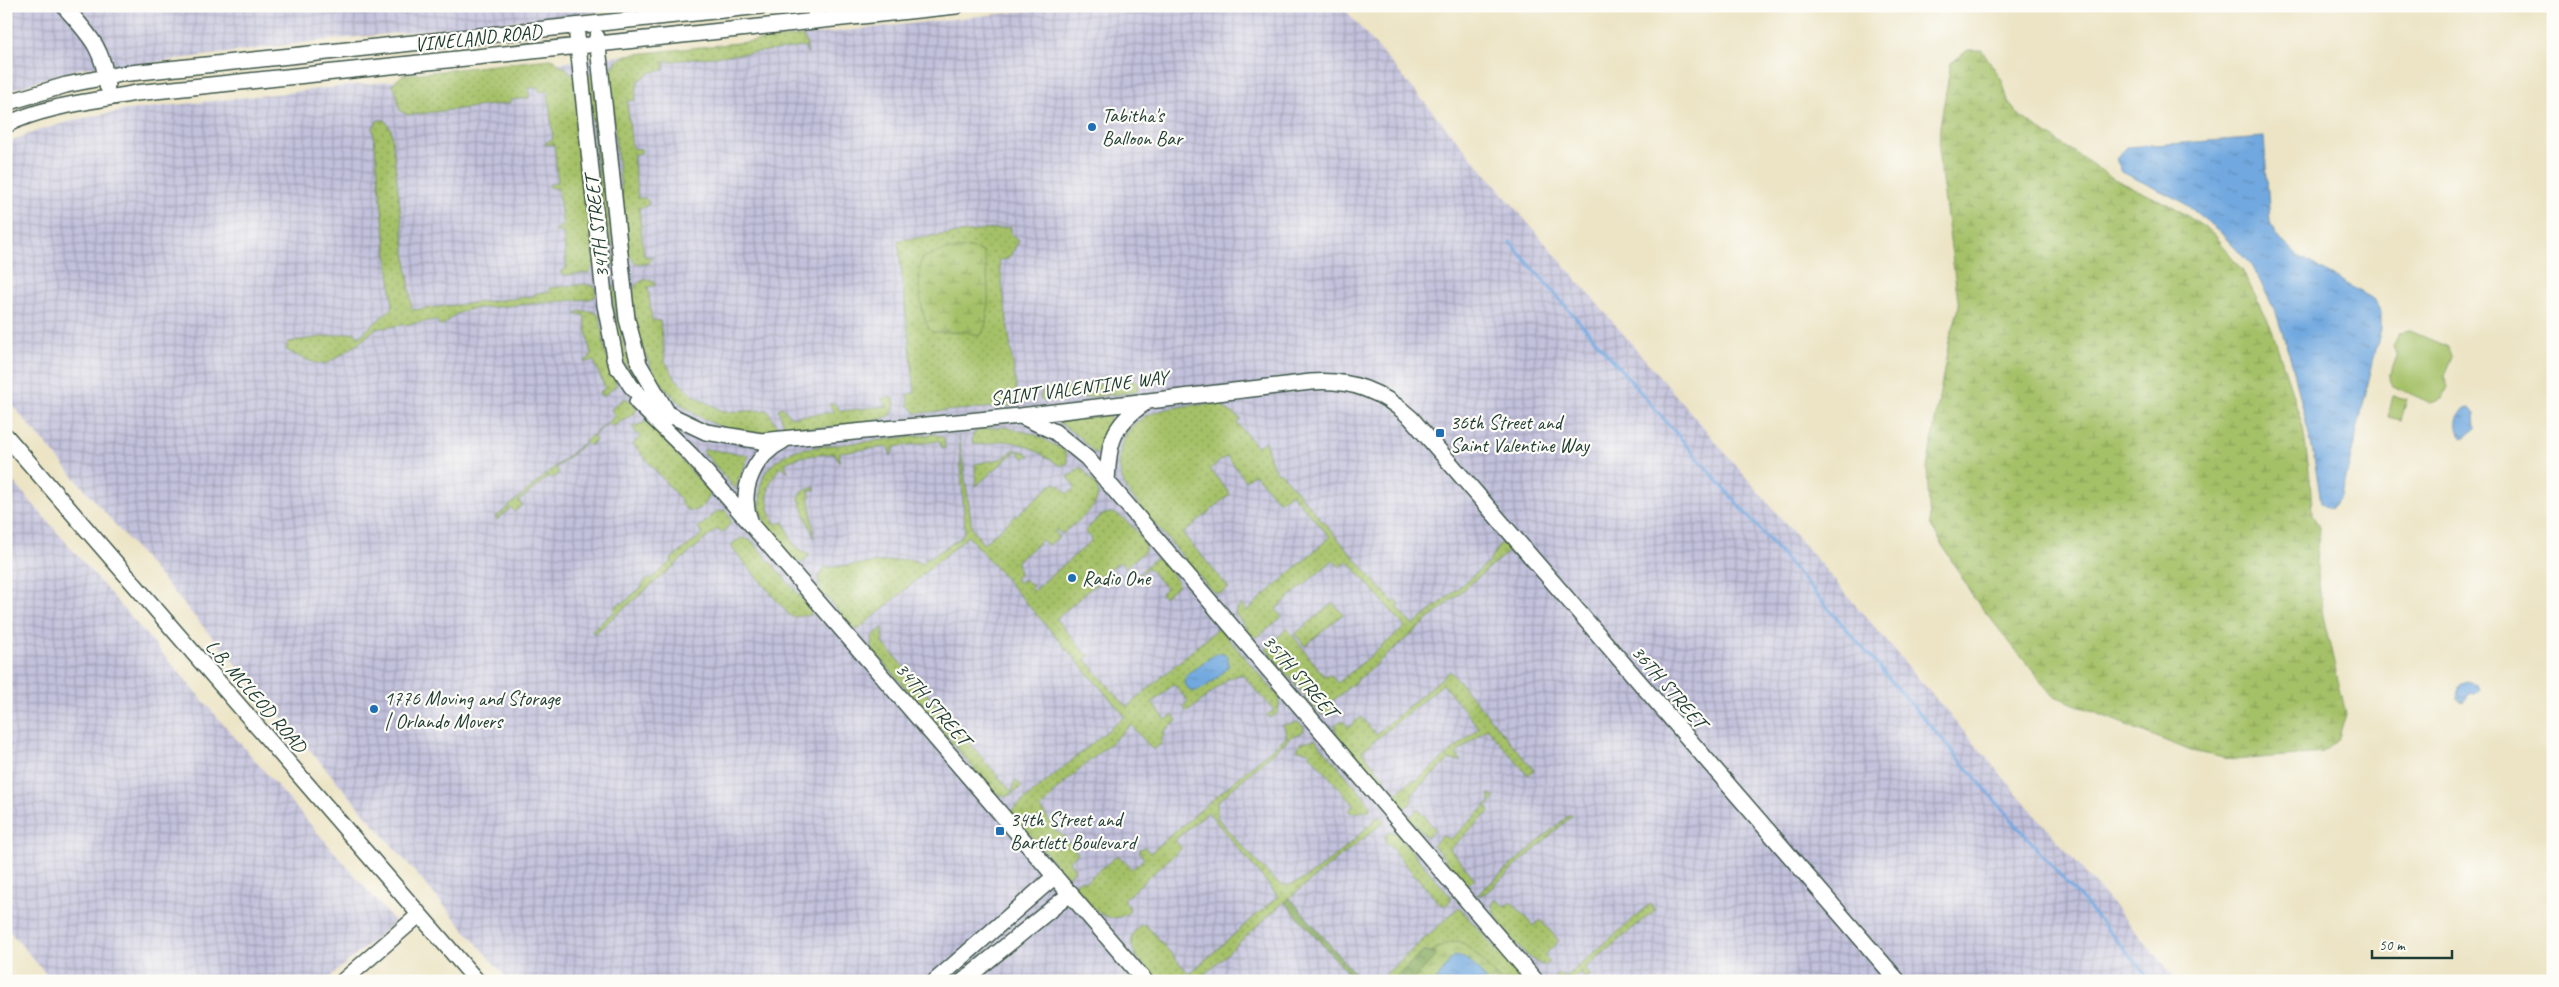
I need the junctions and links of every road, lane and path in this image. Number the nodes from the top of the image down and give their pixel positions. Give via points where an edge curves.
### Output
1 (64, 6) edge
2 (761, 6) edge
3 (947, 7) edge
4 (815, 14) edge
5 (596, 25) junction
6 (576, 26) junction
7 (597, 45) junction
8 (578, 48) junction
9 (106, 77) junction
10 (108, 98) junction
11 (6, 104) edge
12 (6, 124) edge
13 (614, 359) junction
14 (654, 388) junction
15 (1148, 401) junction
16 (670, 416) junction
17 (1020, 416) junction
18 (1411, 418) joint
19 (706, 432) joint
20 (6, 436) edge
21 (740, 440) junction
22 (784, 440) junction
23 (690, 454) junction
24 (1107, 482) junction
25 (751, 524) junction
26 (1055, 876) junction
27 (1071, 893) junction
28 (419, 915) junction
29 (343, 981) edge
30 (477, 981) edge
31 (935, 981) edge
32 (964, 981) edge
33 (1145, 981) edge
34 (1536, 981) edge
35 (1898, 981) edge

1 - 9 street via 96,43
2 - 5 street, VINELAND ROAD
3 - 4 street, VINELAND ROAD
4 - 7 street, VINELAND ROAD
5 - 6 street, VINELAND ROAD
5 - 7 street, 34TH STREET
6 - 8 street, 34TH STREET
6 - 9 street, VINELAND ROAD
7 - 8 street, VINELAND ROAD
7 - 14 street, 34TH STREET via 627,319 638,364
8 - 10 street, VINELAND ROAD
8 - 13 street, 34TH STREET via 605,304
9 - 10 street
9 - 11 street, VINELAND ROAD via 66,85
10 - 12 street, VINELAND ROAD
13 - 16 street, 34TH STREET via 641,397
13 - 23 street, 34TH STREET via 638,403
14 - 16 street, 34TH STREET
14 - 21 street, SAINT VALENTINE WAY via 688,416
15 - 17 street, SAINT VALENTINE WAY
15 - 18 street, SAINT VALENTINE WAY via 1323,381 1345,382 1372,390 1399,406
15 - 24 street via 1118,426 1108,454
16 - 19 street, 34TH STREET
16 - 23 street, 34TH STREET
17 - 22 street, SAINT VALENTINE WAY
17 - 24 street, 35TH STREET via 1055,432 1072,444
18 - 35 street, 36TH STREET
19 - 21 street, SAINT VALENTINE WAY
20 - 28 street, L.B. MCLEOD ROAD
21 - 22 street, SAINT VALENTINE WAY
22 - 25 street via 770,448 753,471 745,500
23 - 25 street, 34TH STREET
24 - 34 street, 35TH STREET
25 - 26 street, 34TH STREET
26 - 27 street, 34TH STREET
26 - 31 street
27 - 32 street
27 - 33 street, 34TH STREET
28 - 29 street
28 - 30 street, L.B. MCLEOD ROAD

